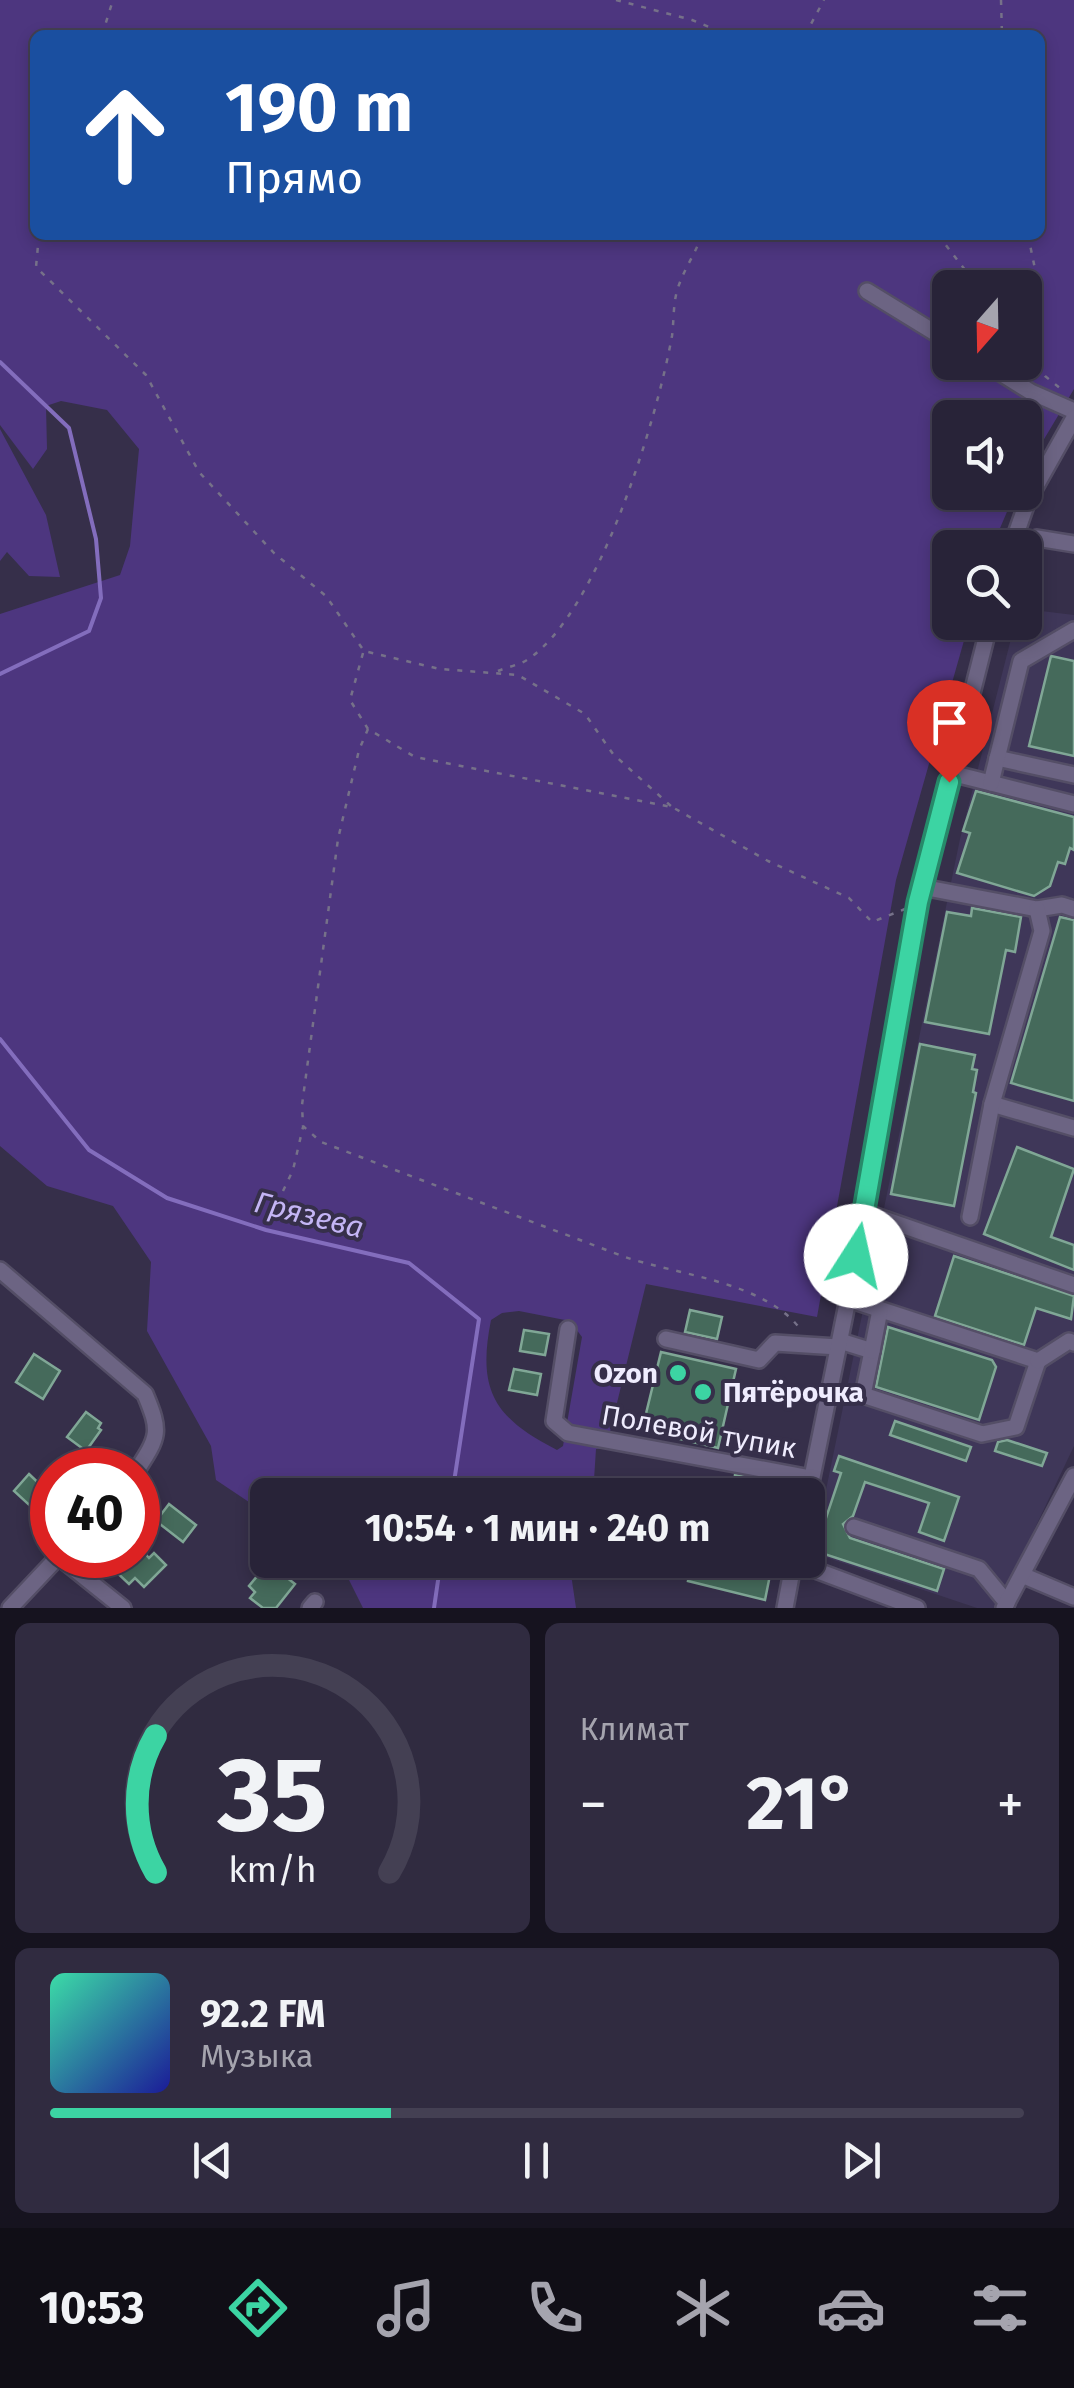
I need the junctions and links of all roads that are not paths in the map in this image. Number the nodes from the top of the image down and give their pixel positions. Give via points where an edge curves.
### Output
1 (867, 291) dead end
2 (932, 331) edge
3 (1012, 380) edge
4 (1074, 414) edge
5 (1017, 530) edge
6 (1042, 539) edge
7 (1074, 544) edge
8 (1074, 630) edge
9 (985, 640) edge
10 (997, 758) junction
11 (1074, 775) edge
12 (950, 778) junction
13 (990, 783) junction
14 (1074, 804) edge
15 (921, 889) junction
16 (1036, 909) junction
17 (1074, 909) edge
18 (992, 1104) junction
19 (1074, 1128) edge
20 (864, 1212) junction
21 (970, 1217) dead end
22 (0, 1270) edge
23 (1074, 1285) edge
24 (848, 1299) junction
25 (880, 1310) junction
26 (568, 1329) dead end
27 (666, 1338) dead end
28 (1074, 1342) edge
29 (839, 1344) junction
30 (872, 1351) junction
31 (1038, 1362) junction
32 (151, 1448) edge
33 (1074, 1476) edge
34 (812, 1478) joint
35 (854, 1527) dead end
36 (825, 1573) edge
37 (1022, 1575) junction
38 (38, 1578) edge
39 (86, 1578) edge
40 (790, 1578) edge
41 (1074, 1597) edge
42 (1006, 1605) edge
43 (10, 1608) edge
44 (123, 1608) edge
45 (784, 1608) edge
46 (917, 1608) edge

1 - 2 street
3 - 4 street
4 - 5 street
6 - 7 street
8 - 10 street via 1022,661
9 - 12 street
10 - 11 street
10 - 13 street
12 - 13 street
12 - 15 street
13 - 14 street
15 - 16 street
15 - 20 street
16 - 17 street
16 - 18 street via 1042,930
18 - 19 street
18 - 21 street
20 - 23 street
20 - 24 street
22 - 32 street via 145,1394 157,1423
24 - 25 street
24 - 29 street
25 - 30 street
25 - 31 street
26 - 34 street, Полевой тупик via 554,1422 568,1433
27 - 29 street via 760,1360 774,1343
28 - 31 street
29 - 30 street
29 - 34 street
30 - 31 street via 863,1395 982,1434 1016,1427
33 - 37 street
35 - 42 street via 979,1569
36 - 46 street
37 - 41 street
37 - 42 street
38 - 43 street
39 - 44 street
40 - 45 street

